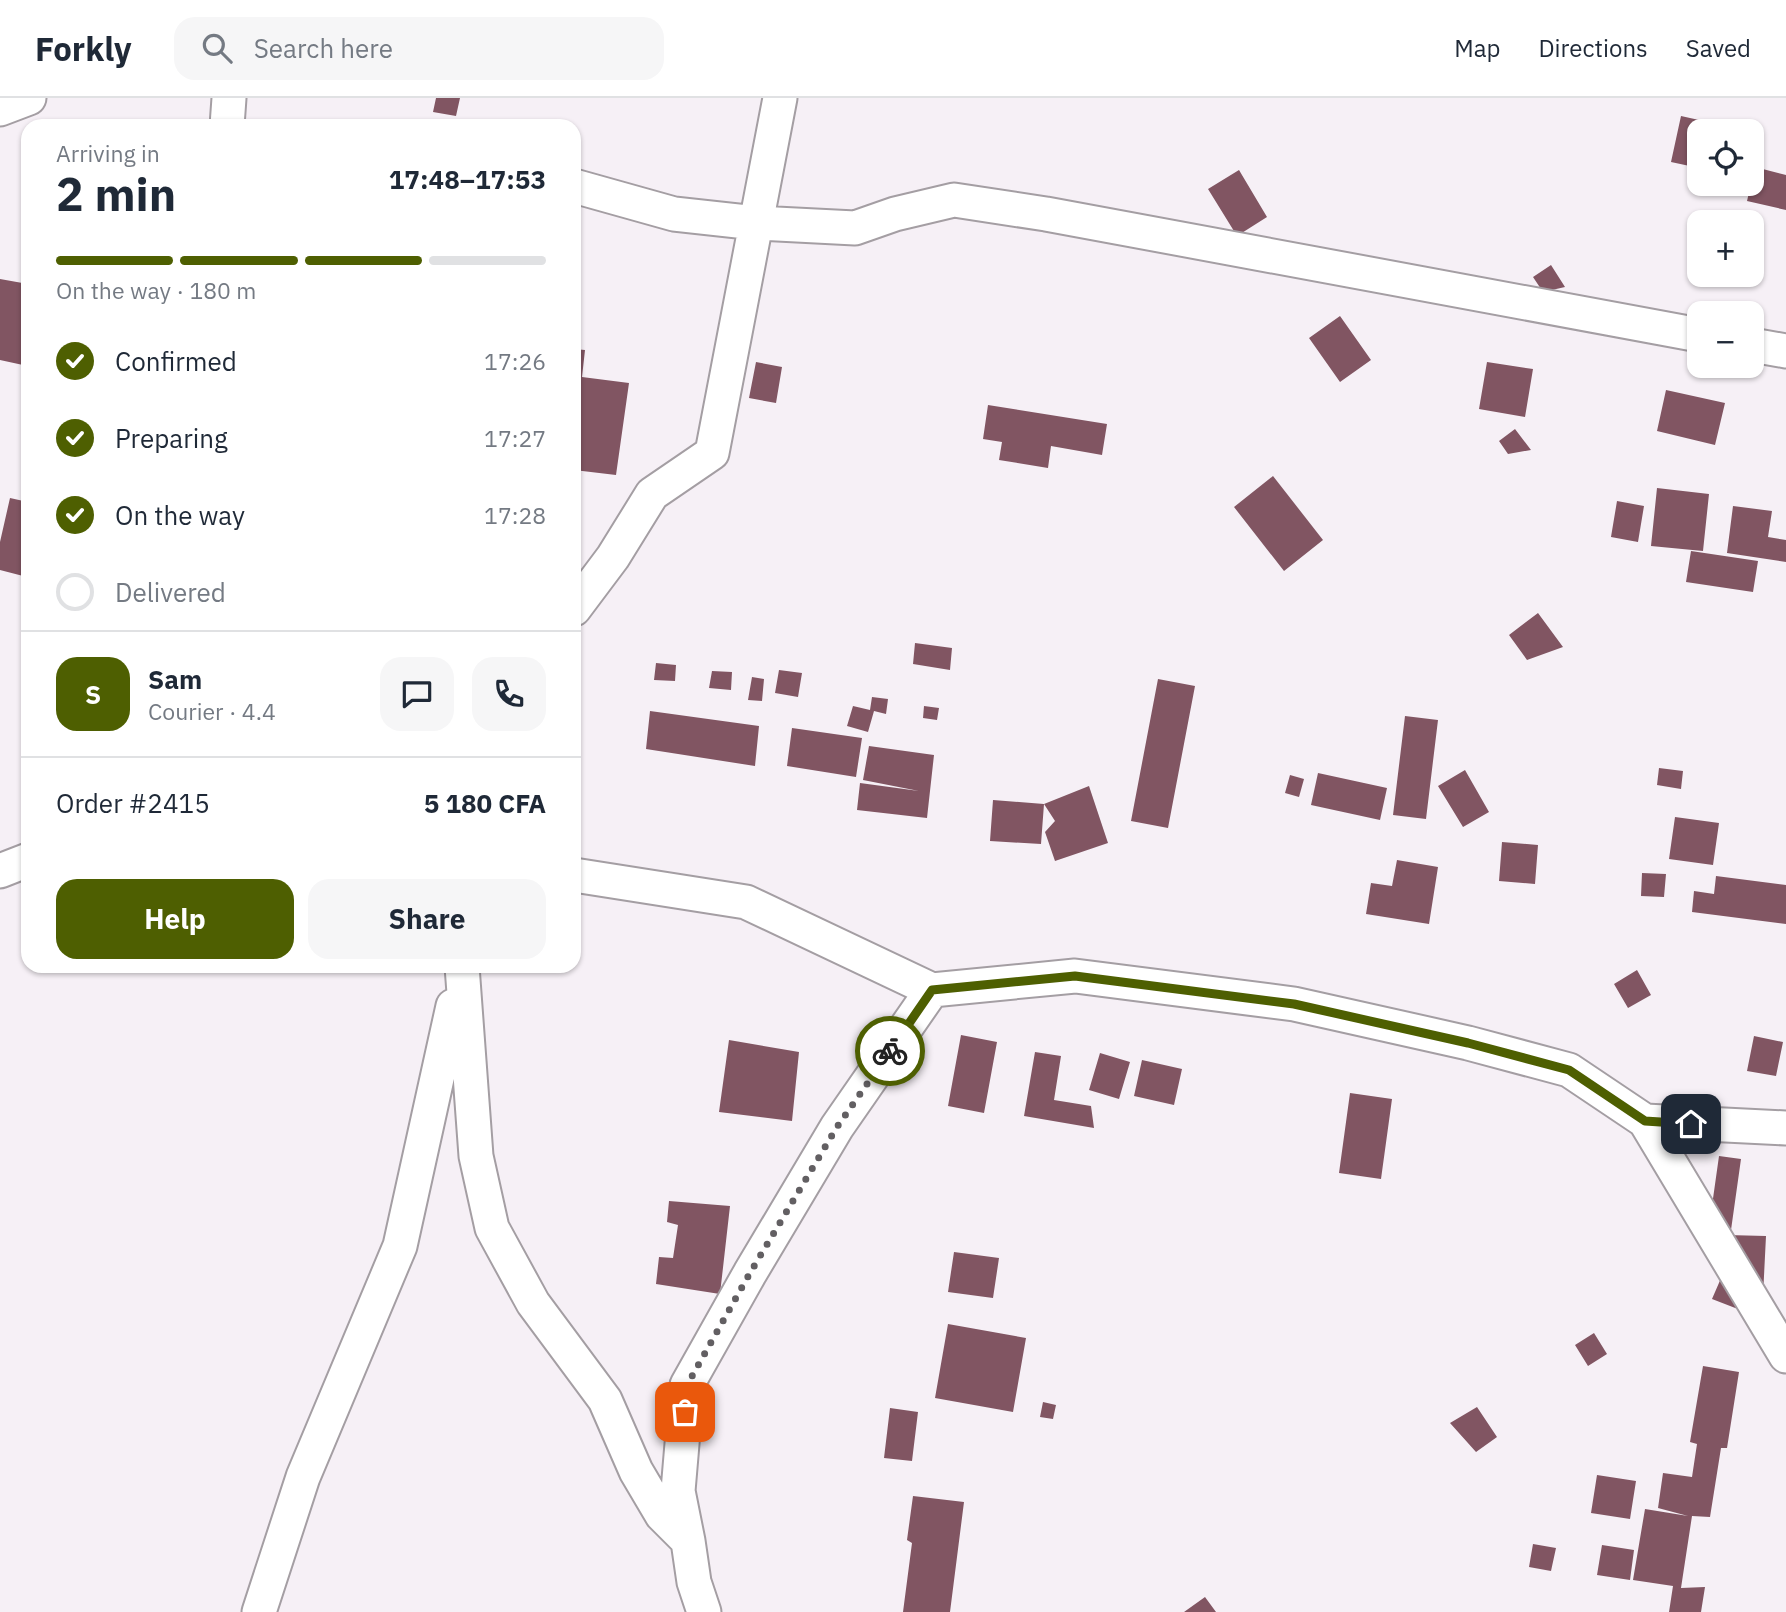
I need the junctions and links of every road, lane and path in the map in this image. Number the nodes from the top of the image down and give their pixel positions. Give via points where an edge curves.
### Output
1 (29, 98) edge
2 (229, 98) edge
3 (780, 98) edge
4 (0, 109) edge
5 (228, 119) edge
6 (581, 188) edge
7 (756, 223) junction
8 (1687, 333) edge
9 (1764, 347) edge
10 (1786, 351) edge
11 (581, 600) edge
12 (21, 863) edge
13 (0, 872) edge
14 (581, 876) edge
15 (461, 973) edge
16 (462, 973) edge
17 (932, 990) junction
18 (1645, 1121) junction
19 (1786, 1128) edge
20 (1786, 1356) edge
21 (688, 1541) junction
22 (259, 1612) edge
23 (704, 1612) edge

1 - 4 street
2 - 5 street
3 - 7 street
6 - 7 street via 674,214
7 - 8 street via 855,228 954,200
7 - 11 street via 712,453 652,494
9 - 10 street
12 - 13 street
14 - 17 street via 746,902
15 - 22 street via 400,1246 303,1477
16 - 21 street via 476,1156 492,1228 533,1303 605,1400 636,1471 662,1515
17 - 18 street via 1075,976 1294,1004 1569,1070
17 - 21 street via 837,1127 687,1385 678,1491
18 - 19 street
18 - 20 street
21 - 23 street

